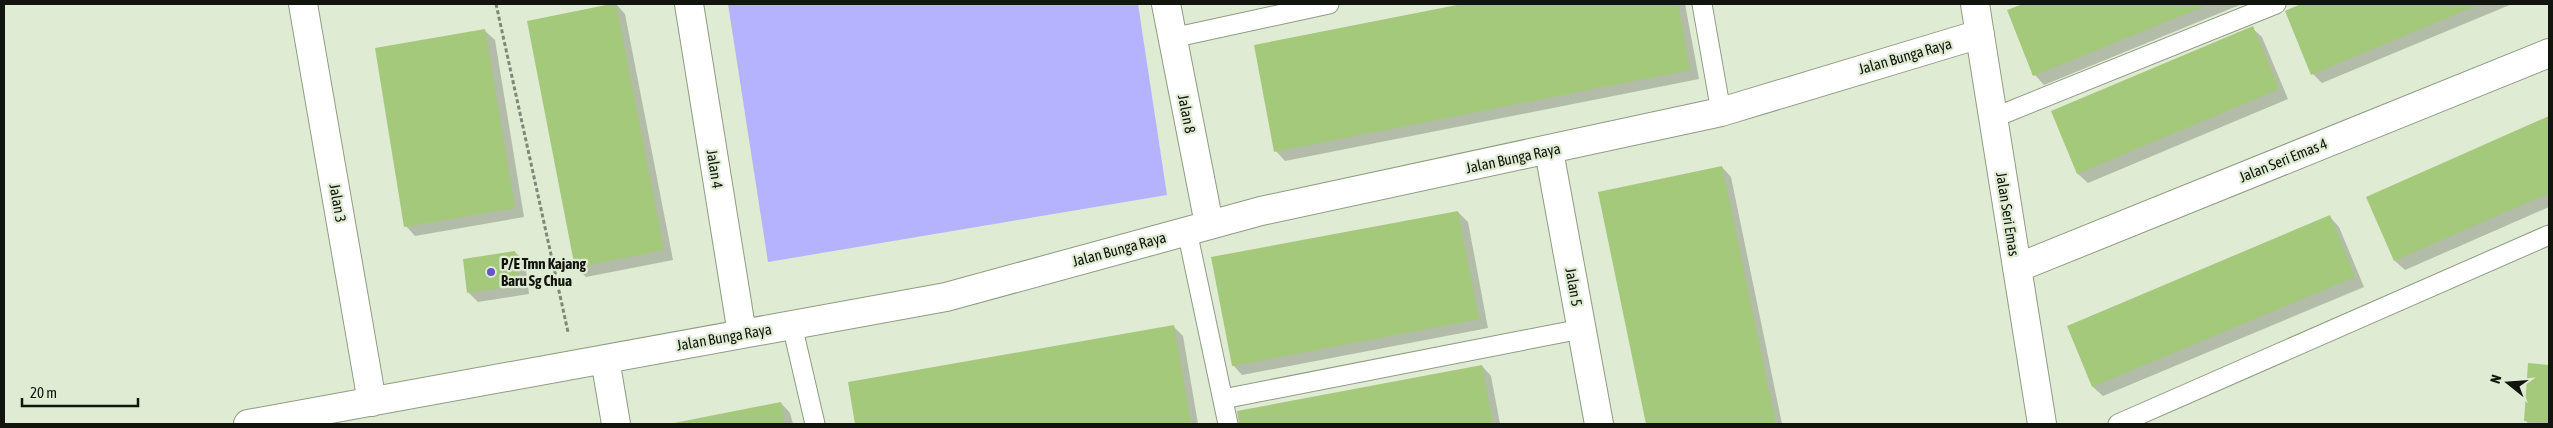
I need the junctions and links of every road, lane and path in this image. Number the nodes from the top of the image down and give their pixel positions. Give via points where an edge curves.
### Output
1 (303, 4) edge
2 (496, 4) edge
3 (689, 4) edge
4 (1166, 4) edge
5 (1330, 4) edge
6 (1702, 4) edge
7 (1975, 4) edge
8 (2276, 4) edge
9 (1980, 34) junction
10 (1172, 38) junction
11 (2549, 53) edge
12 (1721, 112) junction
13 (1992, 118) junction
14 (1549, 151) junction
15 (1198, 227) junction
16 (2549, 235) edge
17 (2017, 268) junction
18 (792, 325) junction
19 (1581, 329) junction
20 (742, 334) junction
21 (605, 359) junction
22 (575, 365) junction
23 (1223, 399) junction
24 (372, 402) junction
25 (248, 424) edge
26 (616, 424) edge
27 (815, 424) edge
28 (1228, 424) edge
29 (1598, 424) edge
30 (2042, 424) edge
31 (2118, 424) edge

1 - 24 street, Jalan 3
2 - 22 path
3 - 20 street, Jalan 4
4 - 10 street, Jalan 8
5 - 10 lane
6 - 12 lane
7 - 9 street, Jalan Seri Emas
8 - 13 lane
9 - 12 street, Jalan Bunga Raya
9 - 13 street, Jalan Seri Emas
10 - 15 street, Jalan 8
11 - 17 street, Jalan Seri Emas 4
12 - 14 street, Jalan Bunga Raya
13 - 17 street, Jalan Seri Emas
14 - 15 street, Jalan Bunga Raya
14 - 19 street, Jalan 5
15 - 18 street, Jalan Bunga Raya via 946,297
15 - 23 lane
16 - 31 lane
17 - 30 street, Jalan Seri Emas
18 - 20 street, Jalan Bunga Raya
18 - 27 lane
19 - 23 lane
19 - 29 street, Jalan 5
20 - 21 street, Jalan Bunga Raya
21 - 22 street, Jalan Bunga Raya
21 - 26 street
22 - 24 street, Jalan Bunga Raya
23 - 28 lane
24 - 25 street, Jalan Bunga Raya

